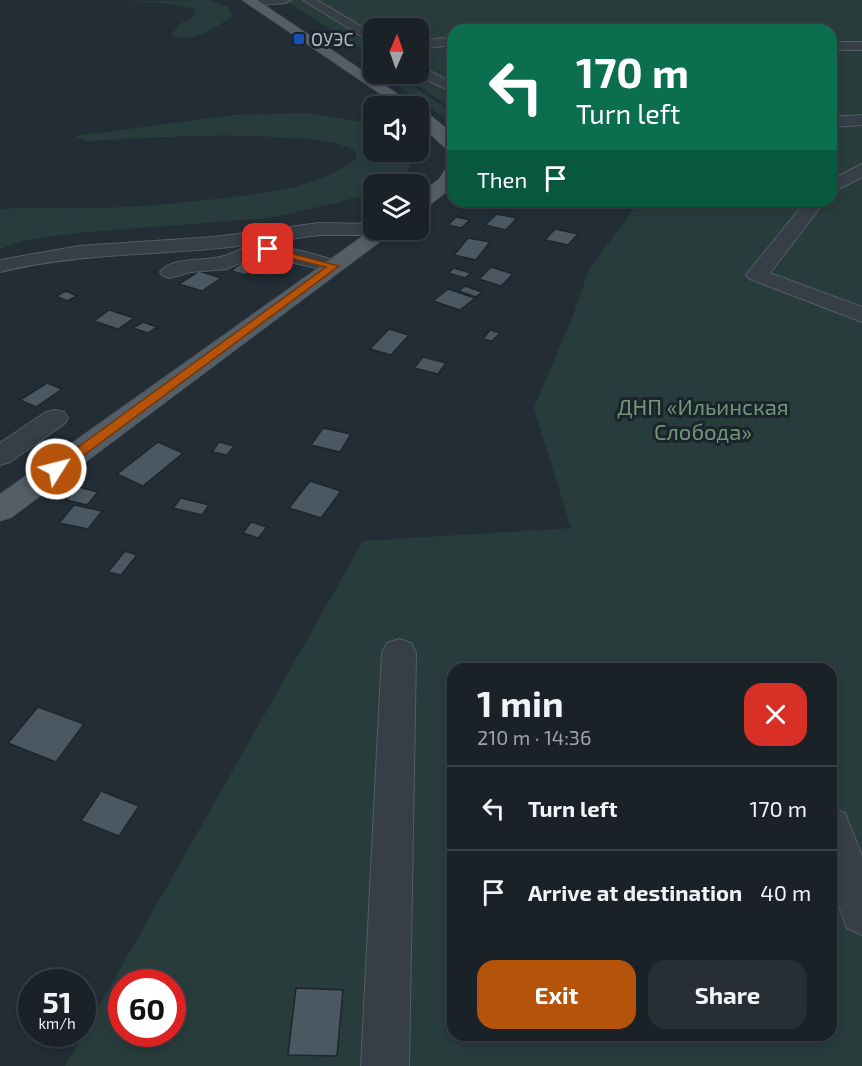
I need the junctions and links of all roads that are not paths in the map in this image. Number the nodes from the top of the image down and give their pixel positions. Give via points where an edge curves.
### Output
1 (274, 0) edge
2 (285, 0) edge
3 (309, 0) edge
4 (252, 2) edge
5 (363, 32) edge
6 (447, 42) edge
7 (429, 44) edge
8 (837, 46) edge
9 (862, 46) edge
10 (429, 75) edge
11 (447, 86) edge
12 (393, 96) edge
13 (862, 120) edge
14 (837, 122) edge
15 (429, 123) edge
16 (447, 139) edge
17 (862, 169) edge
18 (447, 181) edge
19 (837, 184) edge
20 (429, 197) edge
21 (811, 207) edge
22 (363, 228) edge
23 (370, 240) edge
24 (261, 244) junction
25 (0, 266) edge
26 (334, 266) junction
27 (170, 272) dead end
28 (862, 315) edge
29 (55, 418) dead end
30 (0, 456) edge
31 (0, 510) edge
32 (399, 653) dead end
33 (837, 844) edge
34 (862, 913) edge
35 (385, 1066) edge

1 - 2 street
1 - 4 street
3 - 5 street
4 - 12 main road
6 - 7 street
8 - 9 street
10 - 11 street
13 - 14 street
15 - 16 main road
17 - 19 street
18 - 20 main road
21 - 28 street via 757,275
22 - 24 street via 342,228
23 - 26 main road
24 - 25 street via 40,256
24 - 26 street
24 - 27 street via 226,263
26 - 31 main road
29 - 30 street
32 - 35 street
33 - 34 street

